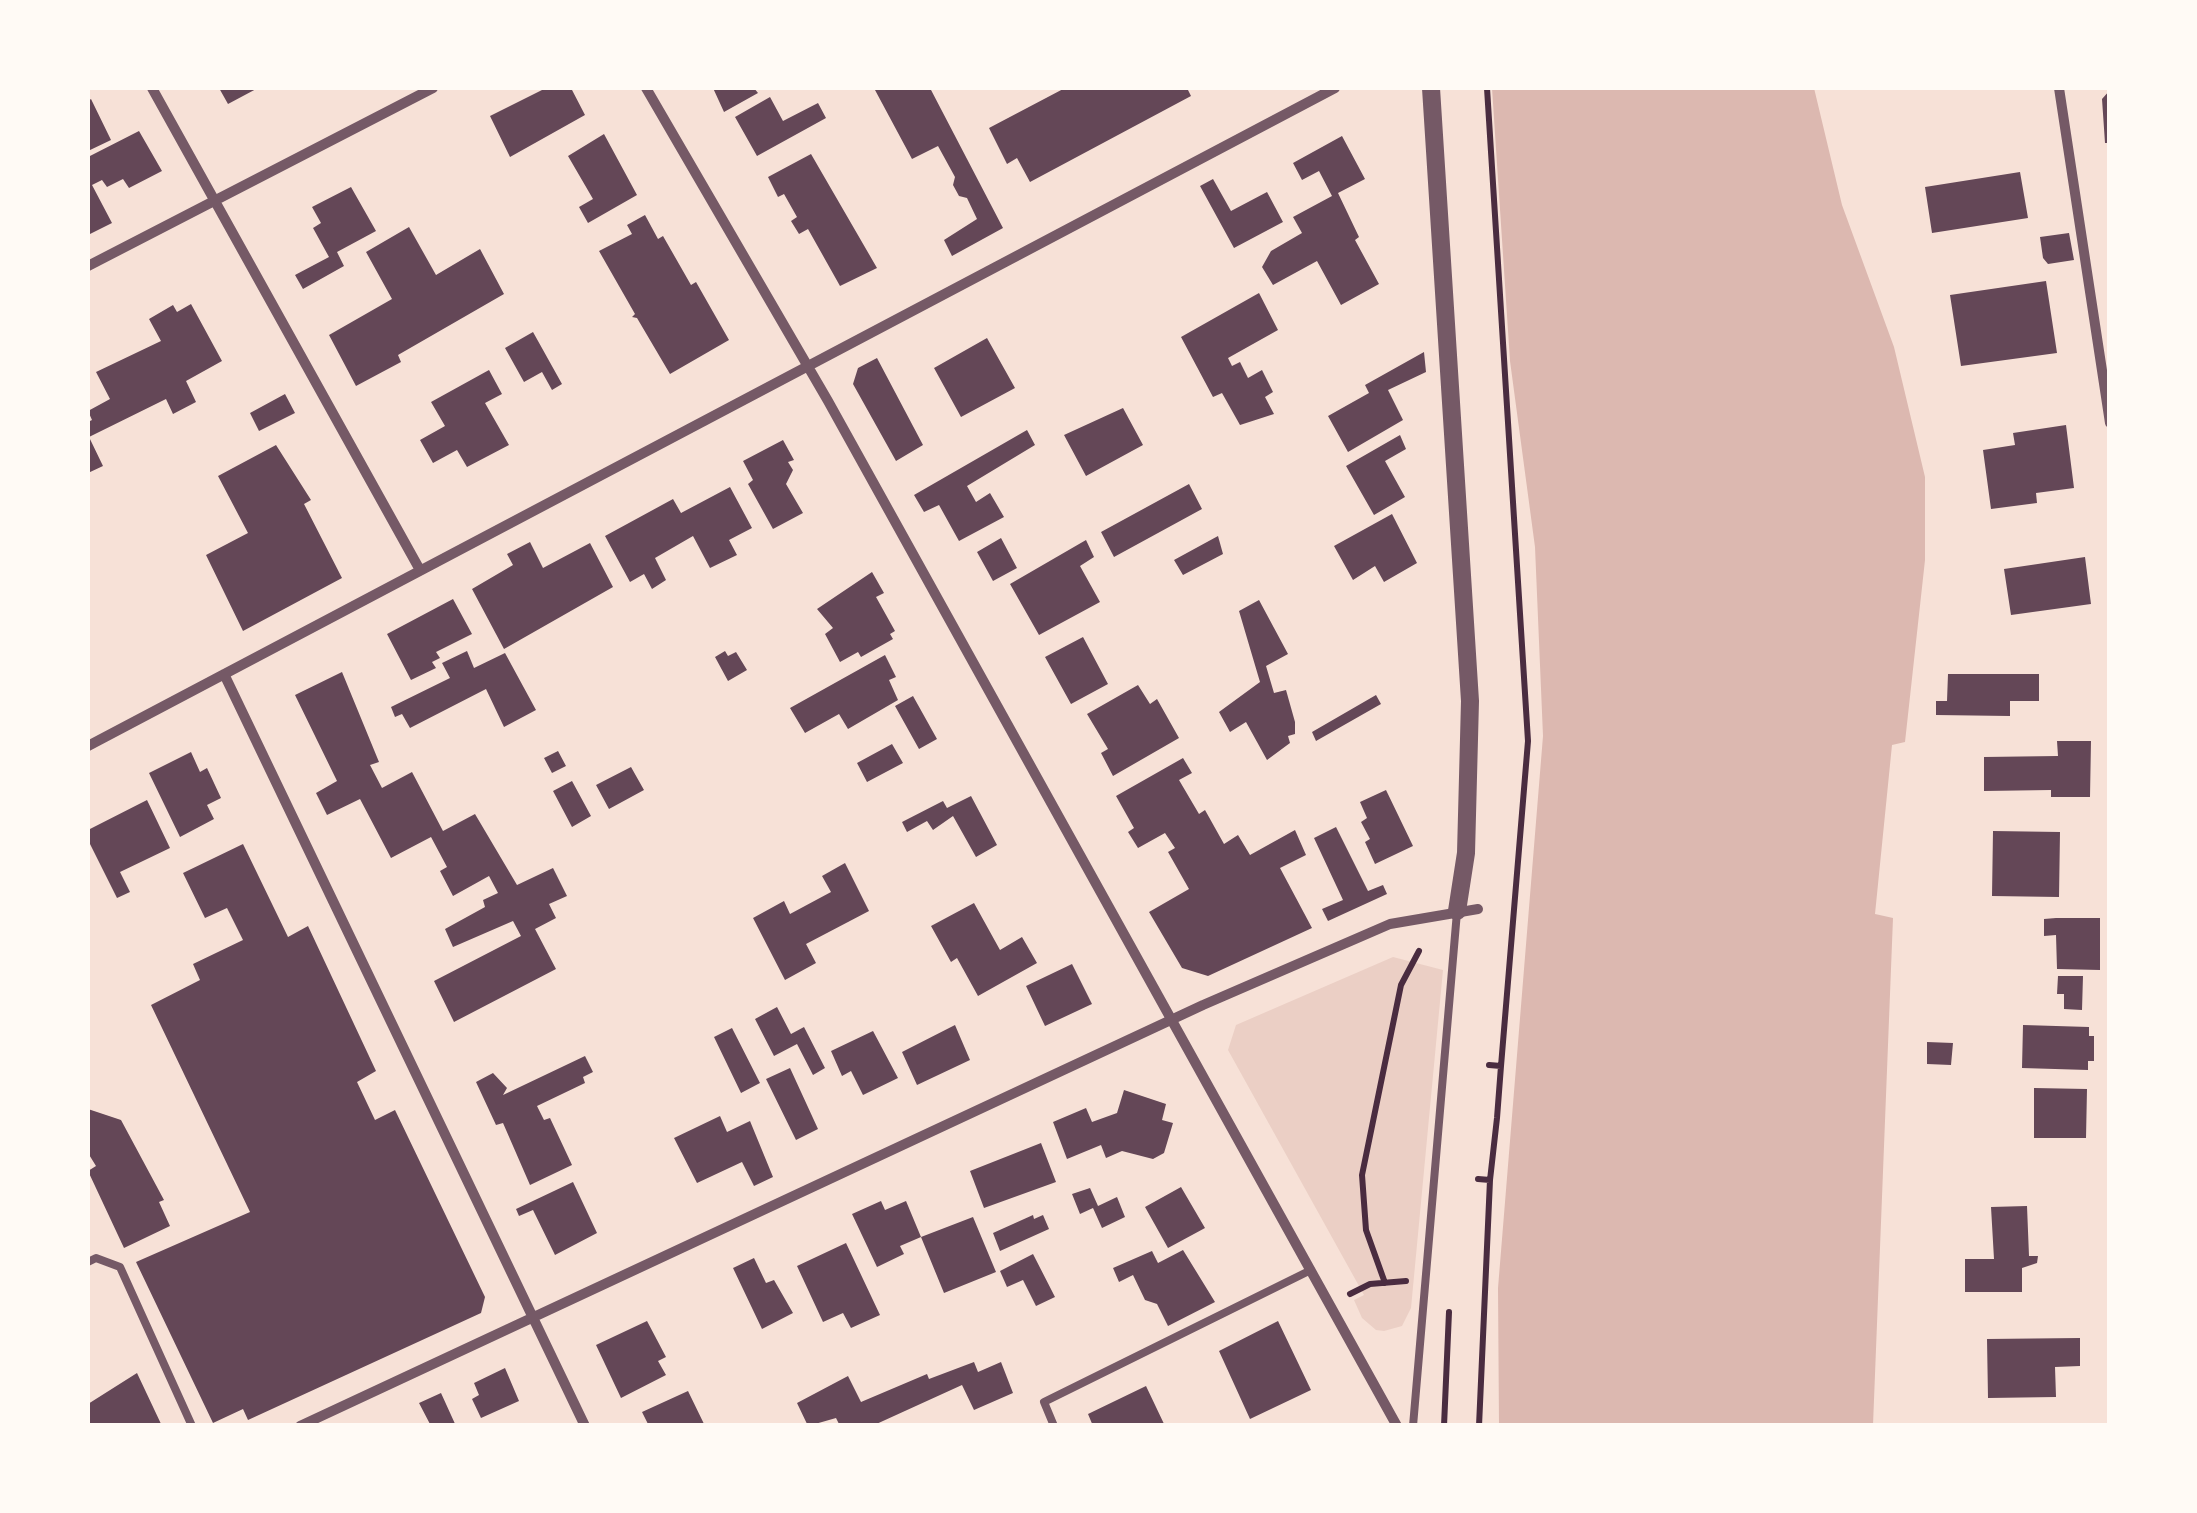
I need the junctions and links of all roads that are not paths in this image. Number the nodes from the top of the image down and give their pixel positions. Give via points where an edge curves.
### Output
1 (152, 88) edge
2 (433, 88) edge
3 (646, 88) edge
4 (1335, 88) edge
5 (1431, 88) edge
6 (2059, 88) edge
7 (214, 199) junction
8 (88, 266) edge
9 (805, 366) junction
10 (2110, 423) edge
11 (420, 570) junction
12 (224, 674) junction
13 (88, 746) edge
14 (1478, 909) dead end
15 (1457, 911) junction
16 (1172, 1019) junction
17 (88, 1262) edge
18 (1310, 1270) junction
19 (534, 1318) junction
20 (192, 1426) edge
21 (300, 1426) edge
22 (585, 1426) edge
23 (1054, 1426) edge
24 (1397, 1426) edge
25 (1413, 1426) edge

1 - 7 street
2 - 7 street
3 - 9 street
4 - 9 street
5 - 15 street via 1470,700 1466,853
6 - 10 street
7 - 8 street
7 - 11 street
9 - 11 street
9 - 16 street
11 - 12 street
12 - 13 street
12 - 19 street
14 - 15 street
15 - 16 street via 1390,924
15 - 25 lane
16 - 18 street
16 - 19 street
17 - 20 lane via 96,1258 120,1267
18 - 23 lane via 1044,1402
18 - 24 street
19 - 21 street
19 - 22 street

